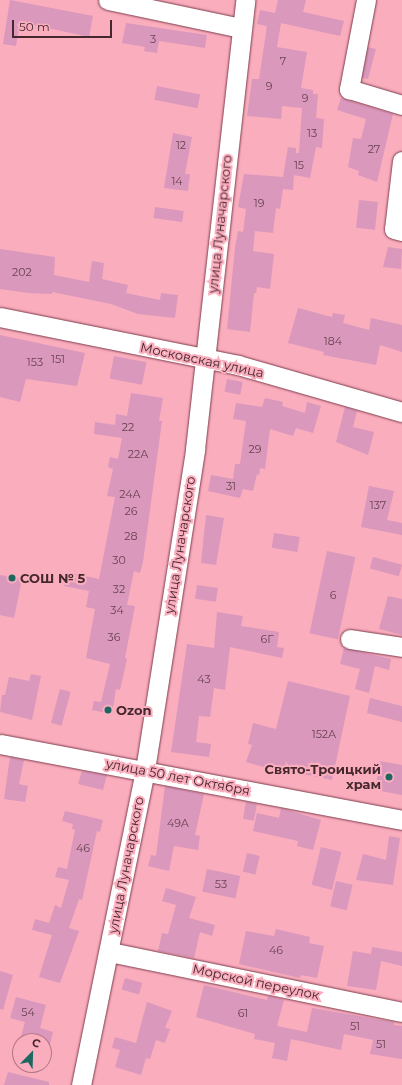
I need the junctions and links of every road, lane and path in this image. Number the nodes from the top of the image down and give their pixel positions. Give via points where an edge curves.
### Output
1 (108, 0) edge
2 (246, 0) edge
3 (366, 0) edge
4 (241, 28) junction
5 (402, 105) edge
6 (402, 161) edge
7 (402, 231) edge
8 (0, 317) edge
9 (206, 361) junction
10 (402, 412) edge
11 (350, 638) dead end
12 (402, 647) edge
13 (0, 744) edge
14 (145, 770) junction
15 (402, 820) edge
16 (110, 952) junction
17 (402, 1012) edge
18 (81, 1085) edge

1 - 4 street
2 - 4 street, улица Луначарского
3 - 5 street via 349,89
4 - 9 street, улица Луначарского
6 - 7 street via 394,228
8 - 9 street, Московская улица
9 - 10 street, Московская улица via 238,366
9 - 14 street, улица Луначарского via 196,449
11 - 12 street
13 - 14 street, улица 50 лет Октября
14 - 15 street, улица 50 лет Октября
14 - 16 street, улица Луначарского
16 - 17 street, Морской переулок
16 - 18 street, улица Луначарского

